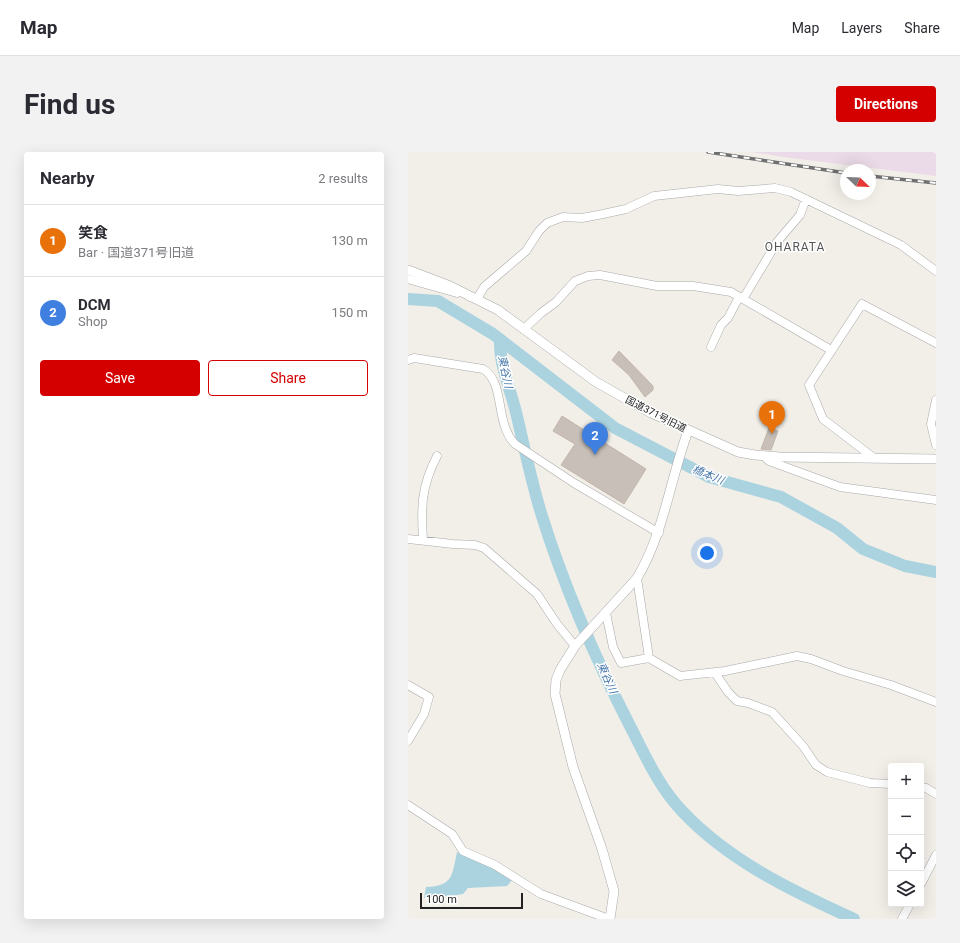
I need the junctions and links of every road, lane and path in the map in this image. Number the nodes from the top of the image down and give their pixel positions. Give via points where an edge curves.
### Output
1 (806, 199) junction
2 (408, 270) edge
3 (936, 271) edge
4 (408, 279) edge
5 (741, 298) junction
6 (477, 299) junction
7 (525, 328) junction
8 (936, 343) edge
9 (711, 347) dead end
10 (830, 350) junction
11 (408, 360) edge
12 (936, 400) edge
13 (934, 422) edge
14 (688, 431) junction
15 (936, 445) edge
16 (437, 456) dead end
17 (764, 456) junction
18 (874, 458) junction
19 (936, 459) edge
20 (936, 500) edge
21 (659, 533) junction
22 (408, 539) edge
23 (423, 540) junction
24 (637, 578) junction
25 (604, 615) junction
26 (578, 643) junction
27 (649, 658) junction
28 (715, 672) junction
29 (408, 685) edge
30 (936, 702) edge
31 (408, 740) edge
32 (888, 784) edge
33 (924, 788) edge
34 (936, 794) edge
35 (408, 805) edge
36 (936, 855) edge
37 (924, 878) edge
38 (908, 907) edge
39 (609, 919) edge
40 (902, 919) edge

1 - 3 street via 901,245
1 - 5 street via 800,216 777,242
1 - 6 street via 776,188 738,191 718,189 654,196 626,209 582,218 563,217 547,223 526,251 484,287
2 - 6 street, 国道371号旧道
4 - 6 street
5 - 7 street via 731,292 714,289 658,286 617,277 588,276 575,281 556,302
5 - 9 street via 728,318 720,325
5 - 10 street
6 - 7 street, 国道371号旧道
7 - 14 street, 国道371号旧道 via 596,382 634,405
8 - 10 street via 862,304
10 - 18 street via 809,385 823,419
11 - 21 street via 414,358 489,372 496,386 504,428 515,444 574,483
12 - 13 street
13 - 15 street
14 - 17 street, 国道371号旧道 via 738,452
14 - 21 street
16 - 23 street via 423,492
17 - 18 street, 国道371号旧道
17 - 20 street via 769,461 840,486
18 - 19 street, 国道371号旧道
21 - 24 street
22 - 23 street
23 - 26 street via 484,548 537,594 557,624
24 - 25 street
24 - 27 street
25 - 26 street
25 - 27 street via 613,647 621,663
26 - 39 street via 560,670 555,694 573,767 614,891
27 - 28 street via 680,676
28 - 30 street via 798,656
28 - 32 street via 737,701 760,707 777,716 816,765 827,772 870,783
29 - 31 street via 429,697 424,714
33 - 34 street
35 - 39 street via 452,834 463,851 495,865 541,894
36 - 37 street
38 - 40 street

